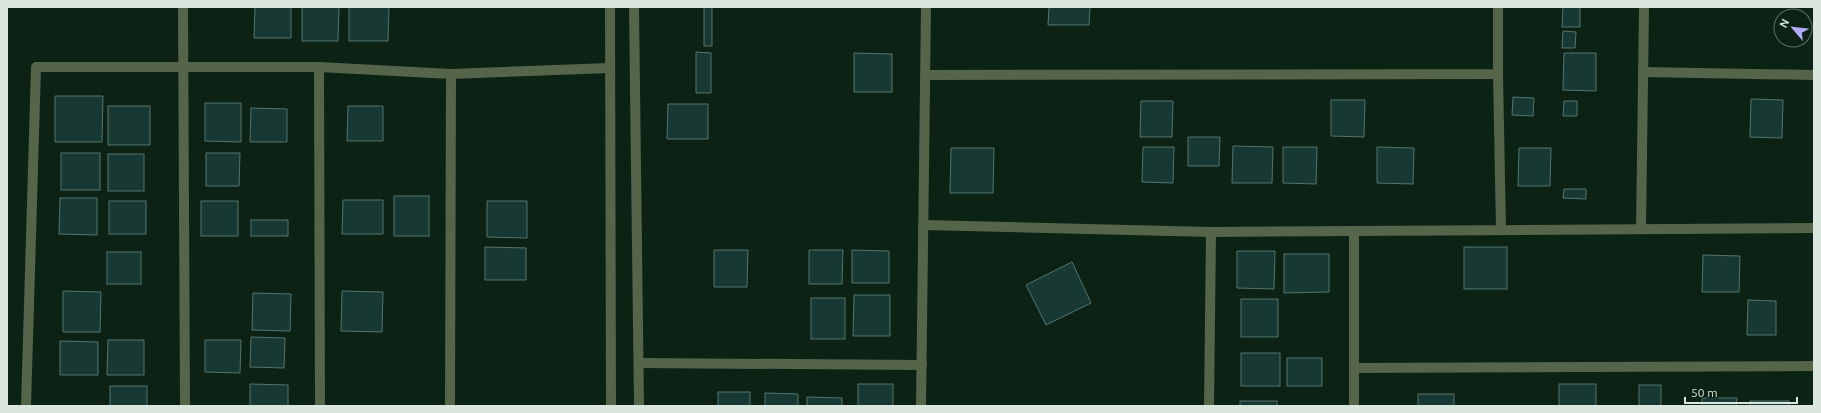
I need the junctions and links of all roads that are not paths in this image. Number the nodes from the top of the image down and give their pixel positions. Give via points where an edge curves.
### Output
1 (183, 7) edge
2 (610, 7) edge
3 (634, 7) edge
4 (926, 7) edge
5 (1498, 7) edge
6 (1644, 7) edge
7 (183, 67) junction
8 (319, 67) junction
9 (610, 68) junction
10 (1643, 72) junction
11 (451, 74) junction
12 (1498, 74) junction
13 (925, 75) junction
14 (1814, 75) edge
15 (923, 225) junction
16 (1814, 228) edge
17 (1641, 229) junction
18 (1501, 230) junction
19 (1354, 231) junction
20 (1211, 232) junction
21 (639, 363) junction
22 (922, 366) junction
23 (1814, 366) edge
24 (1354, 368) junction
25 (26, 406) edge
26 (185, 406) edge
27 (320, 406) edge
28 (450, 406) edge
29 (611, 406) edge
30 (639, 406) edge
31 (921, 406) edge
32 (1209, 406) edge
33 (1354, 406) edge

1 - 7 street
2 - 9 street
3 - 21 street
4 - 13 street
5 - 12 street
6 - 10 street
7 - 8 street
7 - 25 street via 36,67
7 - 26 street
8 - 11 street
8 - 27 street
9 - 11 street
9 - 29 street
10 - 14 street
10 - 17 street
11 - 28 street
12 - 13 street
12 - 18 street
13 - 15 street
15 - 20 street
15 - 22 street
16 - 17 street
17 - 18 street
18 - 19 street
19 - 20 street
19 - 24 street
20 - 32 street
21 - 22 street
21 - 30 street
22 - 31 street
23 - 24 street
24 - 33 street

